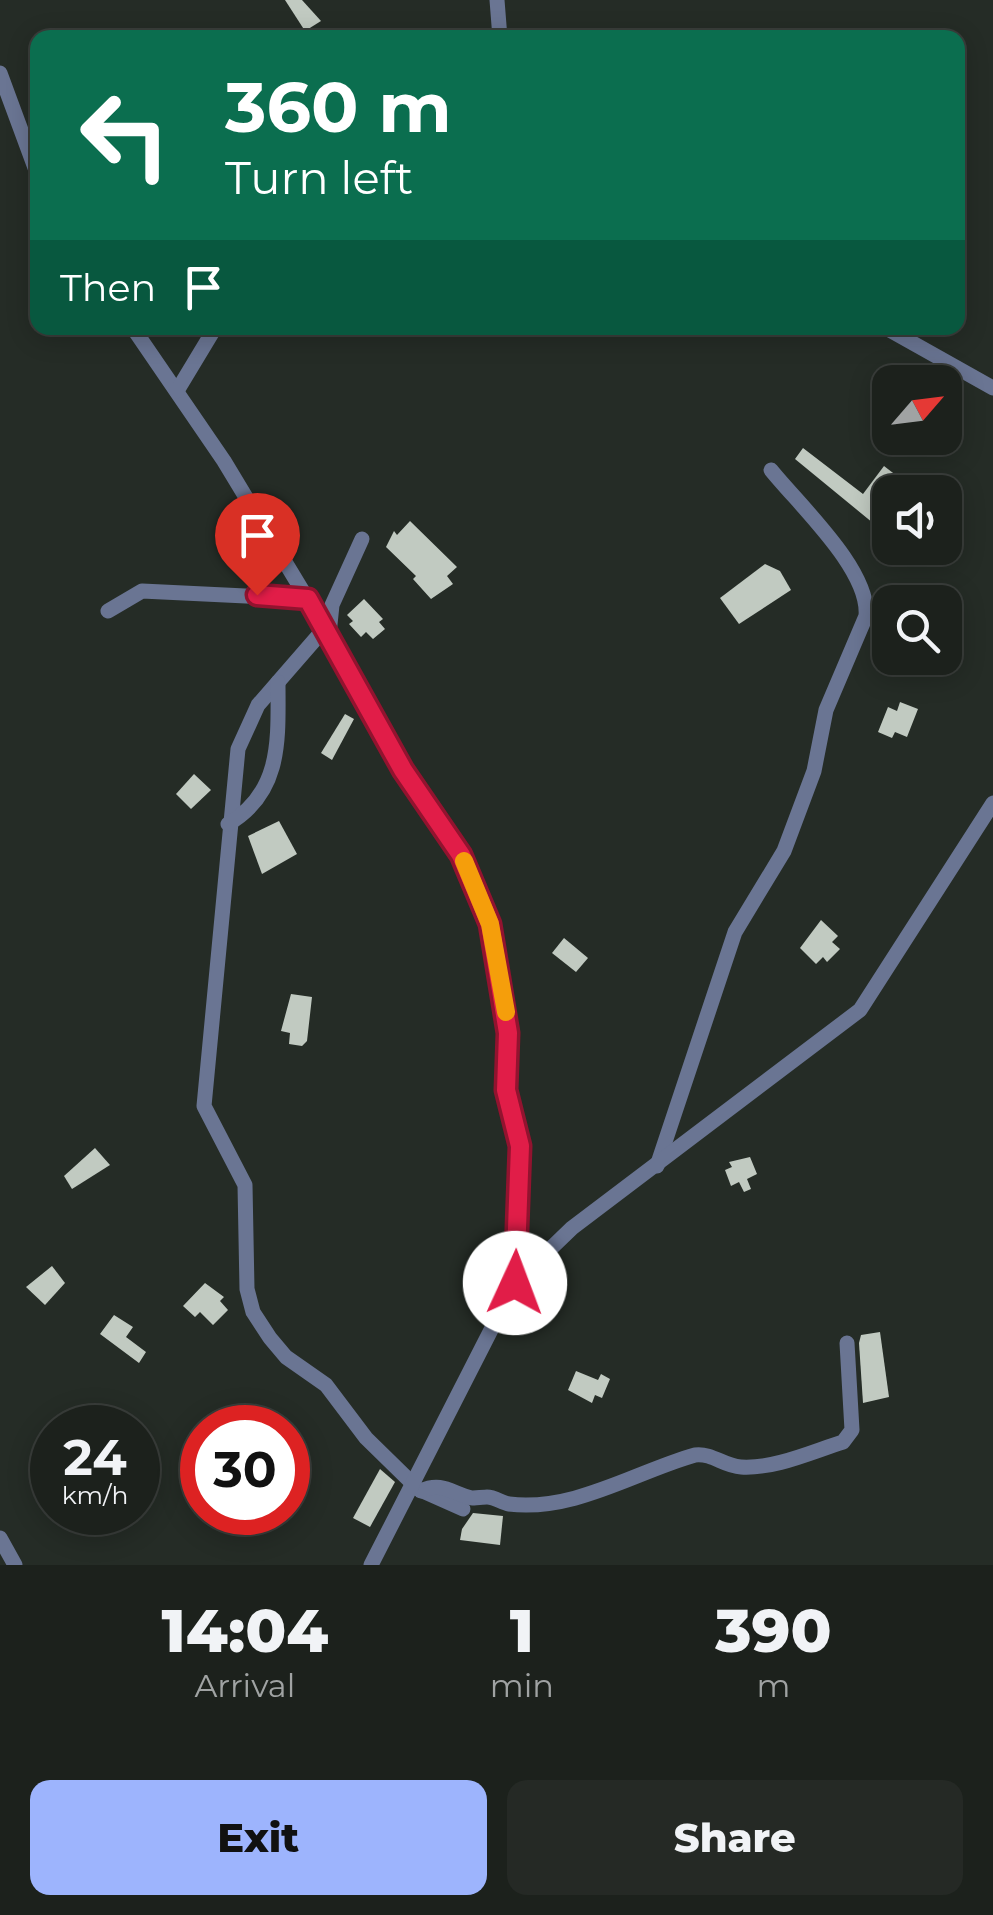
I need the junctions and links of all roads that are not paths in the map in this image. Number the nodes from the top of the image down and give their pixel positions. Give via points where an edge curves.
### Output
1 (497, 0) edge
2 (499, 30) edge
3 (0, 73) edge
4 (30, 154) edge
5 (138, 335) edge
6 (211, 335) edge
7 (898, 335) edge
8 (993, 388) edge
9 (177, 391) junction
10 (771, 470) dead end
11 (362, 539) dead end
12 (308, 599) junction
13 (108, 612) dead end
14 (327, 631) junction
15 (278, 682) junction
16 (993, 803) edge
17 (228, 824) junction
18 (656, 1166) junction
19 (515, 1283) junction
20 (846, 1344) dead end
21 (414, 1488) junction
22 (463, 1509) dead end
23 (0, 1538) edge
24 (15, 1565) edge
25 (371, 1565) edge

1 - 2 street
3 - 4 street
5 - 9 street
6 - 9 street
7 - 8 street
9 - 12 street
10 - 18 street via 858,577 866,616 826,710 814,771 784,852 735,932
11 - 14 street
12 - 13 street via 142,591
12 - 14 street
14 - 15 street
14 - 19 street via 403,770 461,855 490,924 508,1033 506,1090 520,1146
15 - 17 street via 246,726
15 - 17 street via 277,766 264,791
16 - 18 street via 860,1010
17 - 21 street via 204,1106 244,1186 247,1289 270,1338 326,1384
18 - 19 street via 572,1228
19 - 21 street
20 - 21 street via 852,1430 843,1442 758,1466 695,1456 616,1487 556,1500 510,1504 458,1489
21 - 22 street
21 - 25 street
23 - 24 street

